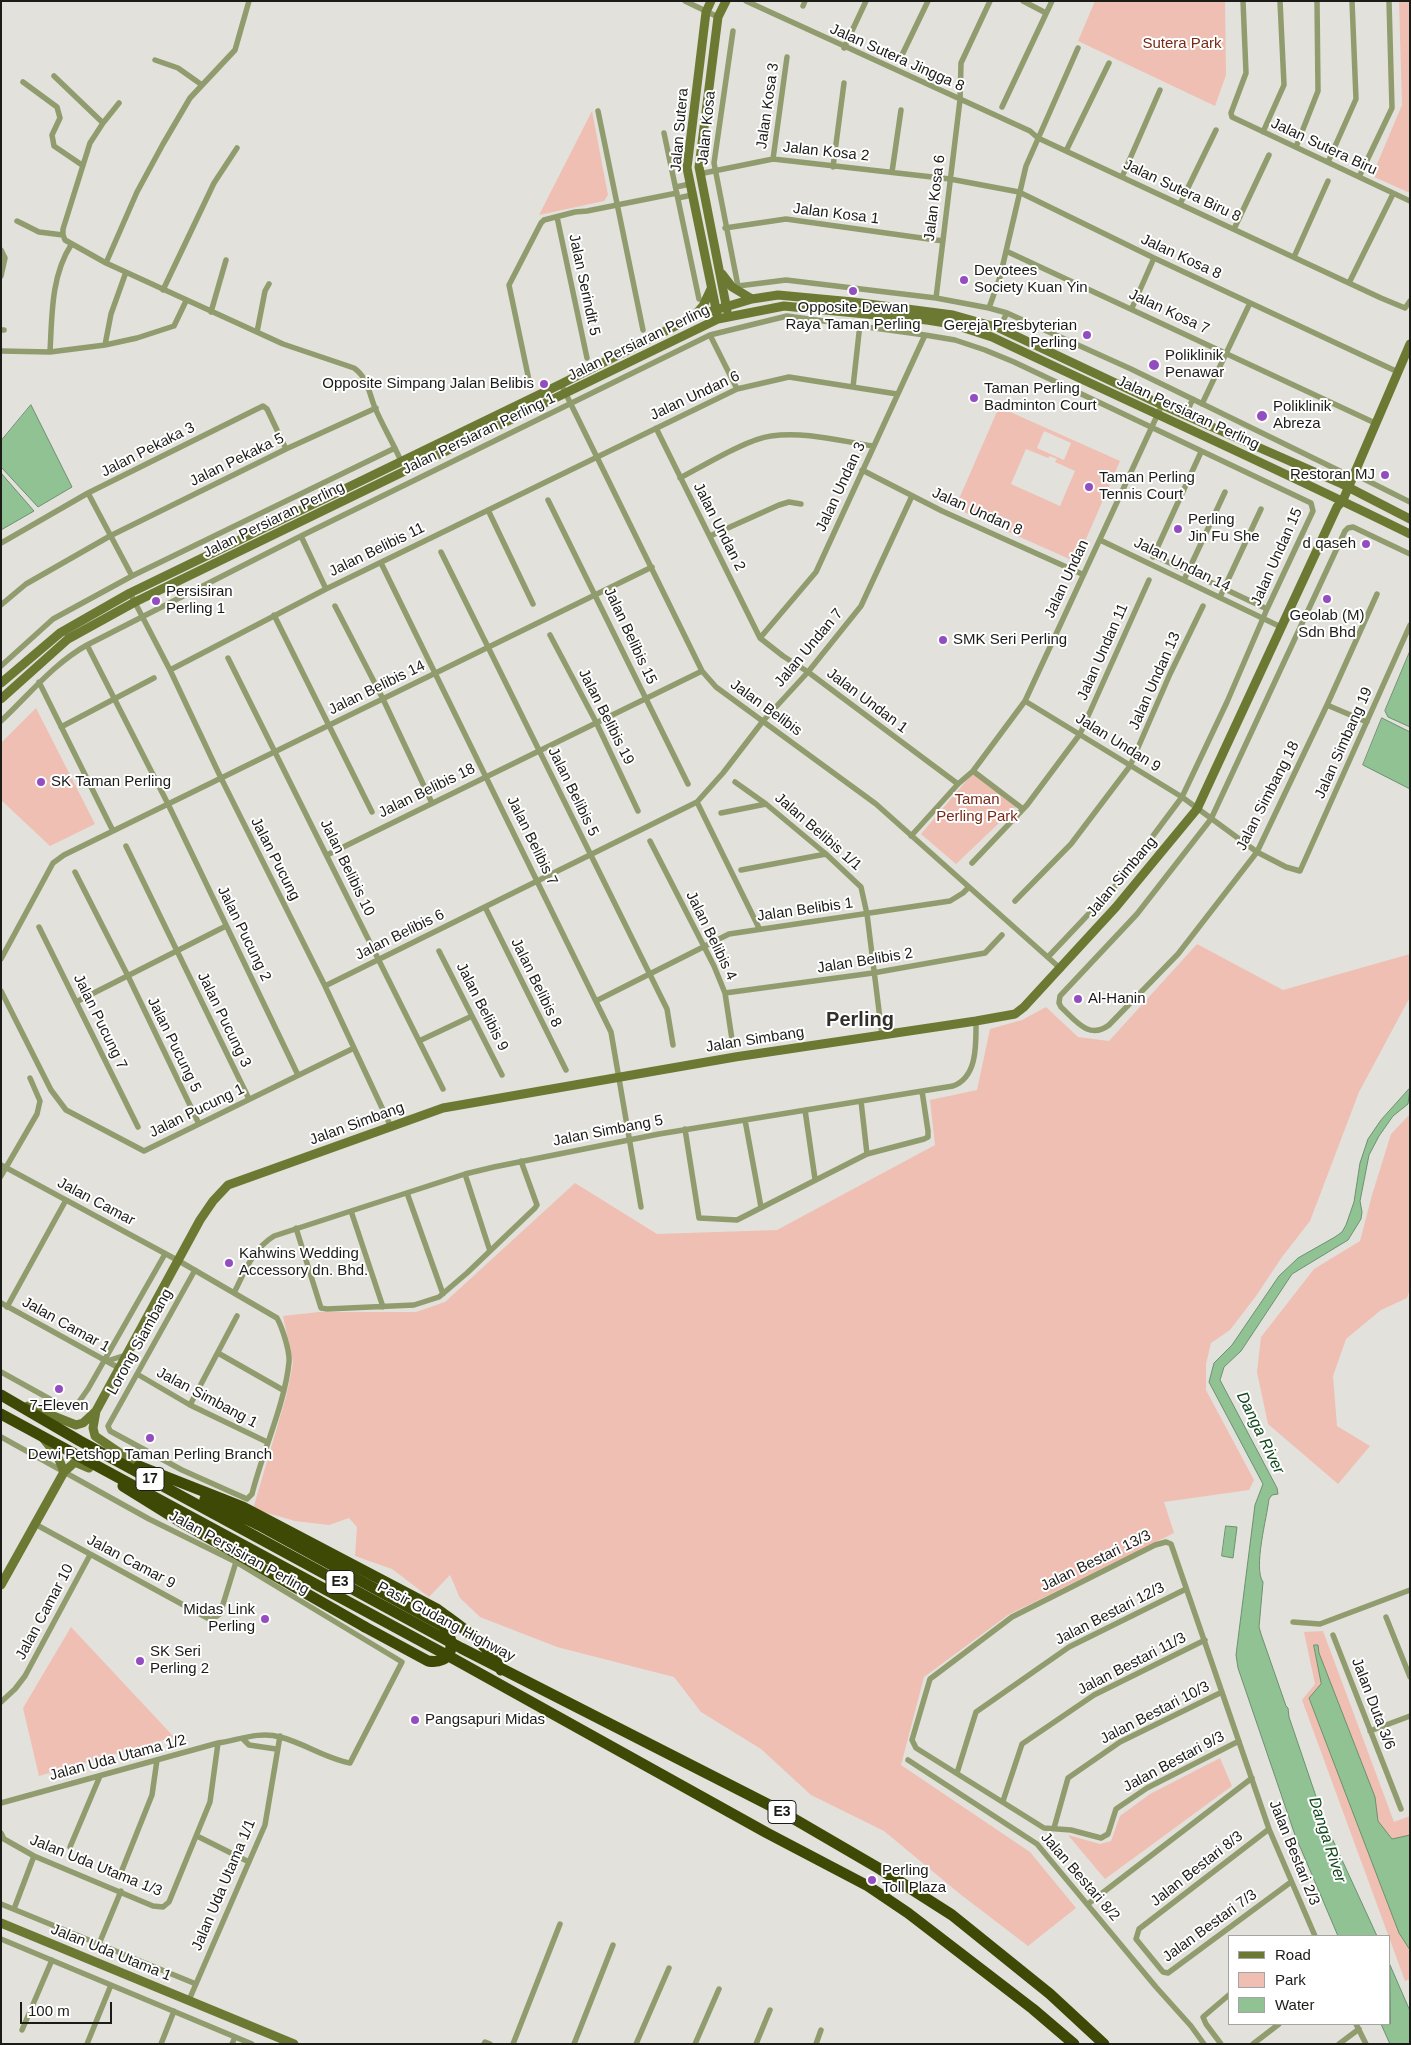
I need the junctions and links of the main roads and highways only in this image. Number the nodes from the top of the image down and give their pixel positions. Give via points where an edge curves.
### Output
1 (711, 1) edge
2 (726, 1) edge
3 (719, 270) junction
4 (710, 289) junction
5 (752, 299) junction
6 (726, 306) junction
7 (715, 309) junction
8 (695, 316) junction
9 (729, 316) junction
10 (718, 319) junction
11 (1410, 344) edge
12 (1352, 476) junction
13 (1330, 480) junction
14 (1345, 486) junction
15 (1327, 492) junction
16 (1361, 495) junction
17 (1338, 501) junction
18 (1356, 508) junction
19 (1410, 520) edge
20 (1330, 523) junction
21 (1410, 534) edge
22 (1, 683) edge
23 (1, 699) edge
24 (2, 1396) edge
25 (96, 1411) junction
26 (1, 1414) edge
27 (42, 1437) junction
28 (80, 1441) junction
29 (139, 1466) junction
30 (64, 1472) junction
31 (110, 1472) junction
32 (171, 1480) junction
33 (124, 1487) junction
34 (219, 1517) joint
35 (214, 1529) joint
36 (1, 1585) edge
37 (501, 1670) junction
38 (1, 1923) edge
39 (294, 2044) edge
40 (1074, 2044) edge
41 (1104, 2044) edge

1 - 4 main road, Jalan Sutera via 706,12 687,168
2 - 3 main road, Jalan Sutera via 718,18 698,167
3 - 5 main road via 732,287
3 - 6 main road, Jalan Sutera
4 - 7 main road, Jalan Sutera
4 - 8 main road
5 - 6 main road, Jalan Persiaran Perling
5 - 13 main road, Jalan Persiaran Perling via 778,295 853,302 953,315 999,328
6 - 7 main road, Jalan Persiaran Perling
6 - 9 main road, Jalan Sutera
7 - 8 main road, Jalan Persiaran Perling
7 - 10 main road, Jalan Sutera
8 - 22 main road, Jalan Persiaran Perling via 130,593 60,633
9 - 10 main road, Jalan Persiaran Perling
9 - 15 main road, Jalan Persiaran Perling via 784,306 952,324 992,337
10 - 23 main road, Jalan Persiaran Perling via 135,602 68,640
11 - 12 main road, Jalan Simbang
12 - 13 main road
12 - 14 main road, Jalan Simbang
12 - 16 main road
13 - 14 main road, Jalan Persiaran Perling
14 - 16 main road, Jalan Persiaran Perling
14 - 17 main road, Jalan Simbang
15 - 17 main road, Jalan Persiaran Perling
15 - 20 main road via 1332,505
16 - 19 main road, Jalan Persiaran Perling
17 - 18 main road, Jalan Persiaran Perling
17 - 20 main road, Jalan Simbang
18 - 20 main road via 1340,512
18 - 21 main road, Jalan Persiaran Perling
20 - 25 main road, Jalan Simbang via 1197,809 1116,907 1015,1014 618,1076 443,1108 228,1185 200,1220
24 - 25 main road via 76,1425
24 - 28 highway, Pasir Gudang Highway / 17
25 - 29 main road via 95,1436
26 - 27 highway, Pasir Gudang Highway / 17
27 - 30 main road via 58,1457
27 - 31 highway, Pasir Gudang Highway / 17
28 - 29 highway
28 - 34 highway, Pasir Gudang Highway / 17
29 - 32 highway
30 - 33 main road via 75,1462 80,1463
30 - 36 main road
31 - 33 highway
31 - 35 highway, Pasir Gudang Highway / 17
32 - 33 highway, bridge via 443,1626 452,1640 452,1649 437,1662 428,1661 173,1518
32 - 37 highway via 243,1507 436,1610 494,1656
34 - 37 highway, Pasir Gudang Highway / E3
35 - 40 highway, Pasir Gudang Highway / E3 via 868,1886 935,1933
37 - 41 highway, Pasir Gudang Highway / E3 via 777,1809 880,1869 952,1915 1050,1994
38 - 39 main road, Jalan Uda Utama 1

